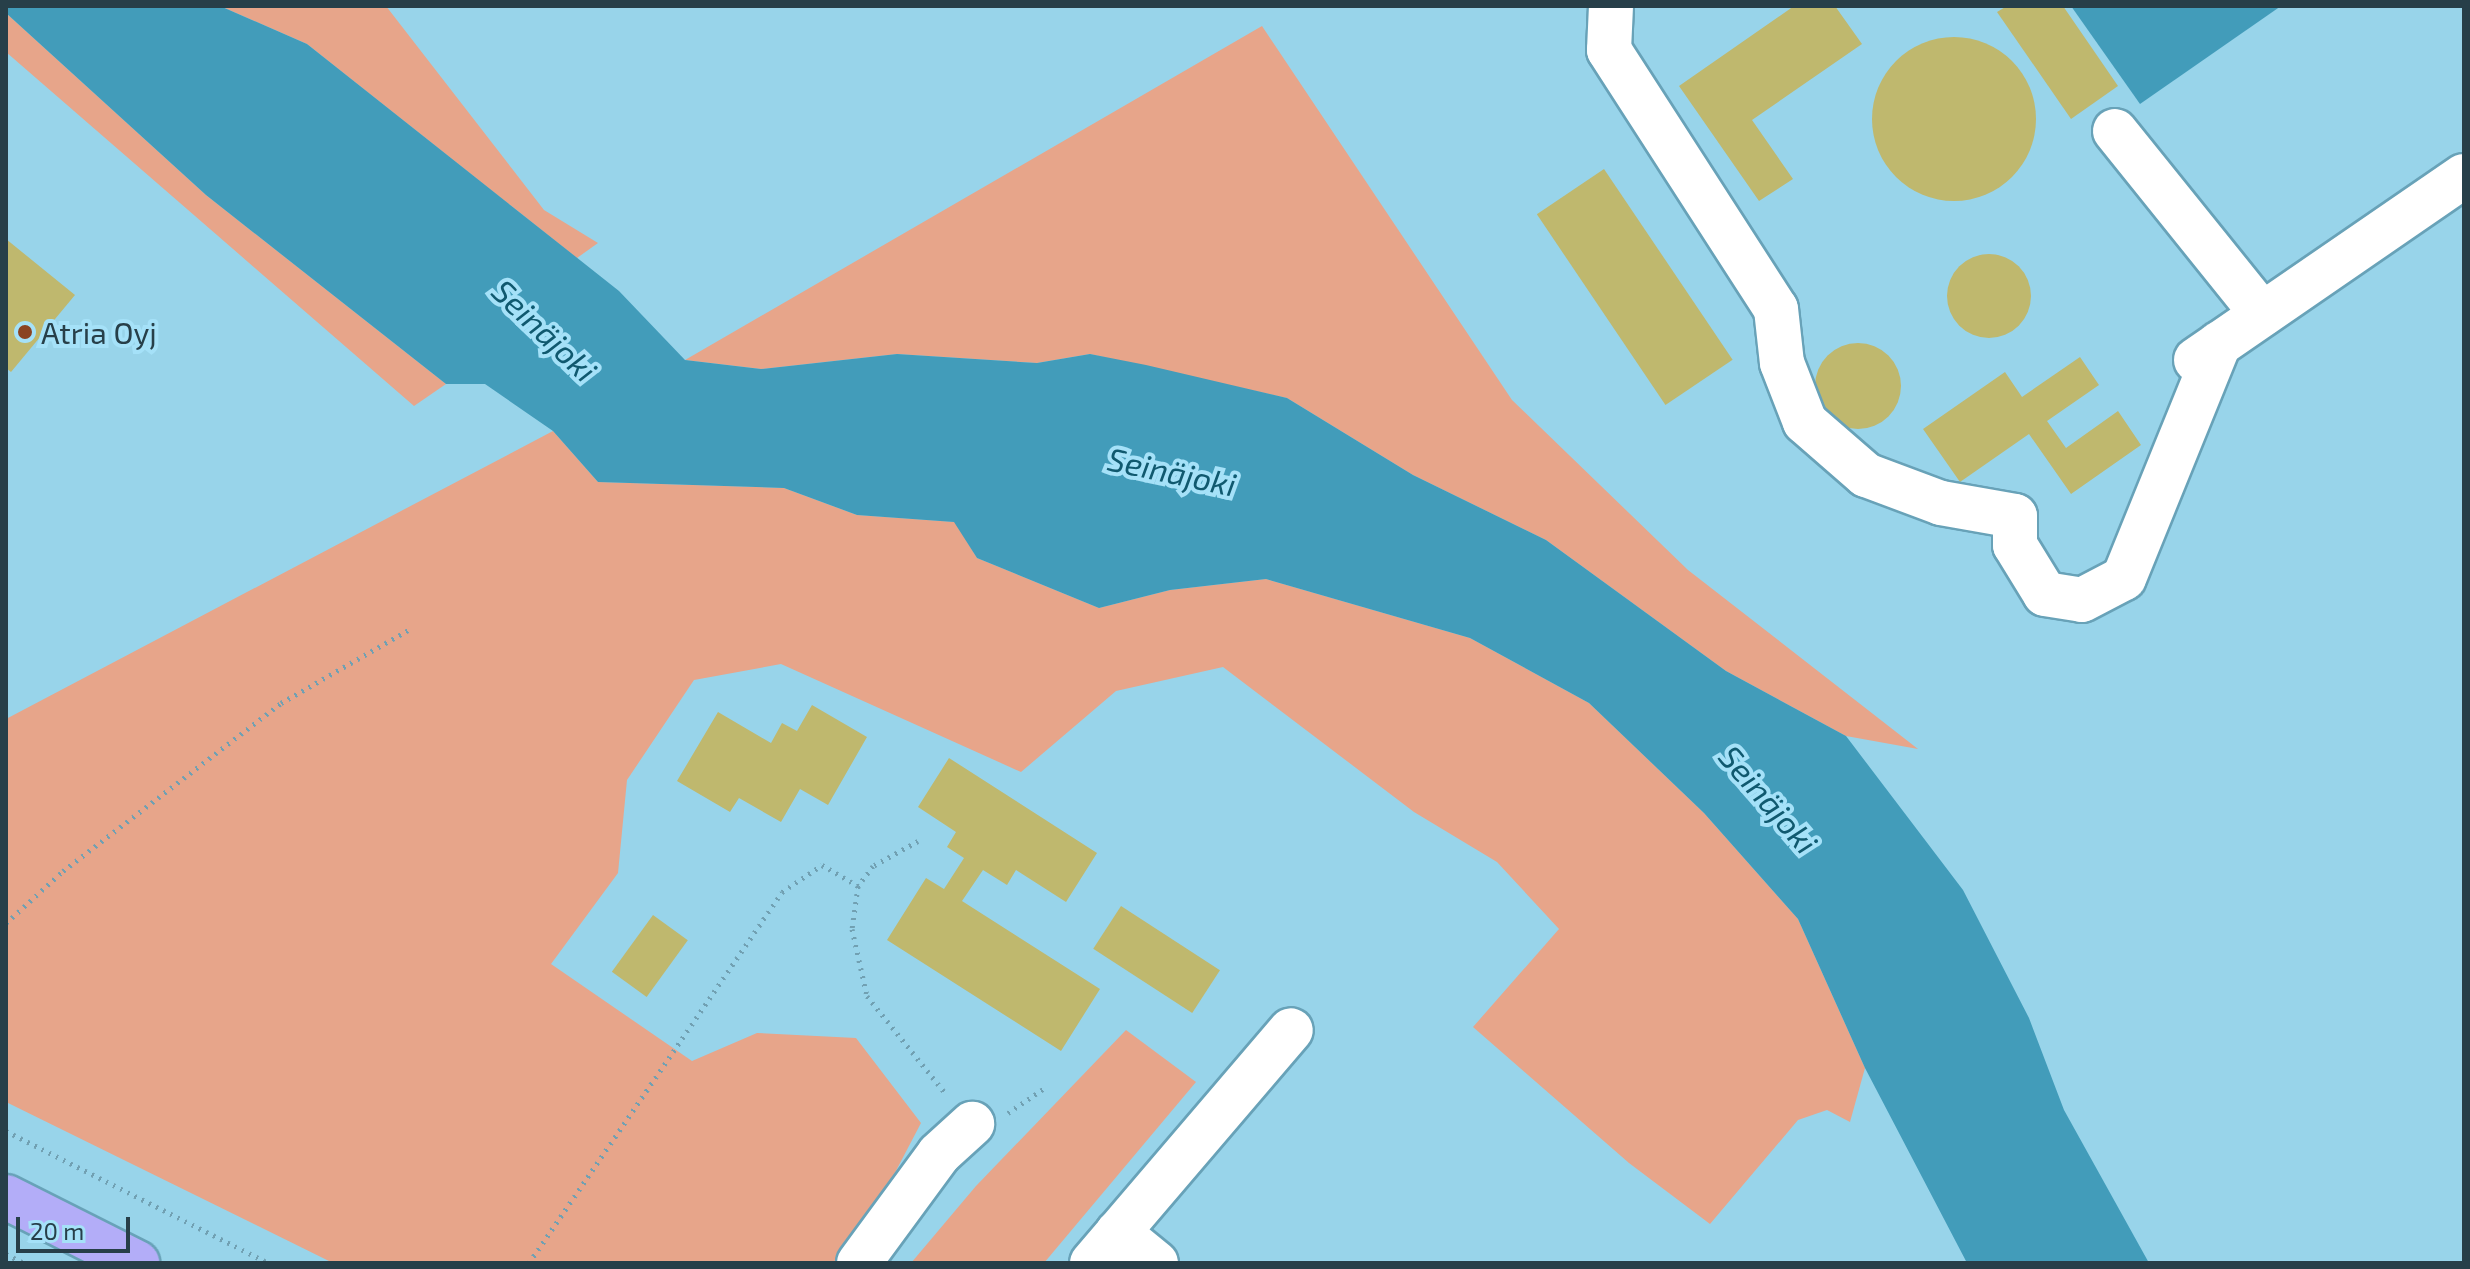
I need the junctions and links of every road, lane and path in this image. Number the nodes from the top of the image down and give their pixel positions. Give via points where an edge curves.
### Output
1 (1611, 6) edge
2 (2115, 131) dead end
3 (2464, 176) edge
4 (2262, 314) junction
5 (2219, 344) junction
6 (2180, 371) dead end
7 (410, 629) dead end
8 (918, 841) dead end
9 (858, 886) junction
10 (6, 923) edge
11 (1291, 1030) dead end
12 (1046, 1087) dead end
13 (972, 1124) junction
14 (6, 1131) edge
15 (6, 1197) edge
16 (1105, 1248) edge
17 (6, 1254) edge
18 (24, 1263) edge
19 (137, 1263) edge
20 (269, 1263) edge
21 (529, 1263) edge
22 (859, 1263) edge
23 (1156, 1263) edge

1 - 5 lane via 1609,50 1776,309 1782,363 1805,422 1866,475 1941,503 2015,516 2015,545 2045,594 2082,600 2124,578
2 - 4 lane
3 - 4 lane
4 - 5 lane
5 - 6 lane
7 - 10 path via 281,703 63,871
8 - 9 path via 873,866
9 - 13 path via 852,929 867,996
9 - 21 path via 822,865 782,892
11 - 16 lane
12 - 13 path via 995,1120
13 - 22 lane via 939,1154
14 - 20 path
15 - 19 main road
16 - 23 lane
17 - 18 path

